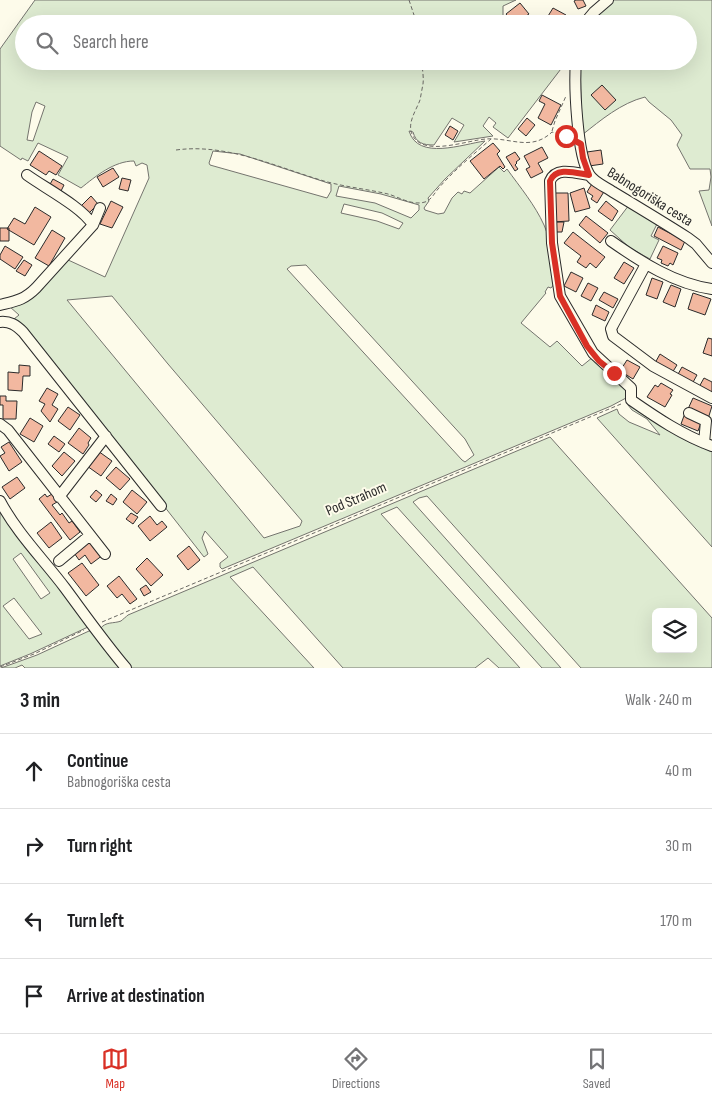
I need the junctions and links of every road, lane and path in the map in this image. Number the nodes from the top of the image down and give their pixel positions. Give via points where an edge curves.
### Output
1 (409, 0) edge
2 (608, 0) edge
3 (414, 15) edge
4 (592, 15) edge
5 (422, 70) edge
6 (575, 70) edge
7 (567, 95) dead end
8 (552, 132) junction
9 (491, 139) junction
10 (581, 144) junction
11 (176, 150) dead end
12 (27, 175) dead end
13 (589, 175) junction
14 (100, 208) dead end
15 (93, 225) junction
16 (611, 241) dead end
17 (712, 263) edge
18 (646, 264) junction
19 (712, 289) edge
20 (0, 305) edge
21 (0, 322) edge
22 (712, 398) edge
23 (631, 400) junction
24 (689, 413) dead end
25 (0, 424) edge
26 (106, 436) junction
27 (708, 444) edge
28 (60, 497) junction
29 (0, 501) edge
30 (161, 506) dead end
31 (90, 536) junction
32 (105, 554) dead end
33 (59, 561) dead end
34 (92, 626) junction
35 (0, 667) edge
36 (126, 668) edge

1 - 3 path
2 - 4 street
5 - 9 path via 420,99 412,117 413,138 429,146
6 - 10 street, Babnogoriška cesta
7 - 8 path
8 - 9 path via 535,142
8 - 10 path
9 - 11 path via 452,174 432,198 417,203 328,182 236,154 208,149
10 - 13 street, Babnogoriška cesta
12 - 15 street via 79,210
13 - 17 street, Babnogoriška cesta via 688,238
13 - 23 street via 557,172 550,181 556,279 563,302 587,346 599,361 631,388
14 - 15 street
15 - 20 street via 26,297
16 - 18 street
18 - 19 street via 664,274
18 - 22 street via 611,329 613,336 653,366
21 - 26 street via 6,321 23,332
23 - 27 street via 666,424
23 - 34 path, Pod Strahom
24 - 27 street via 706,421
25 - 28 street
26 - 28 street
26 - 30 street
28 - 31 street
29 - 34 street
31 - 32 street
31 - 33 street
34 - 35 path, Pod Strahom
34 - 36 street

